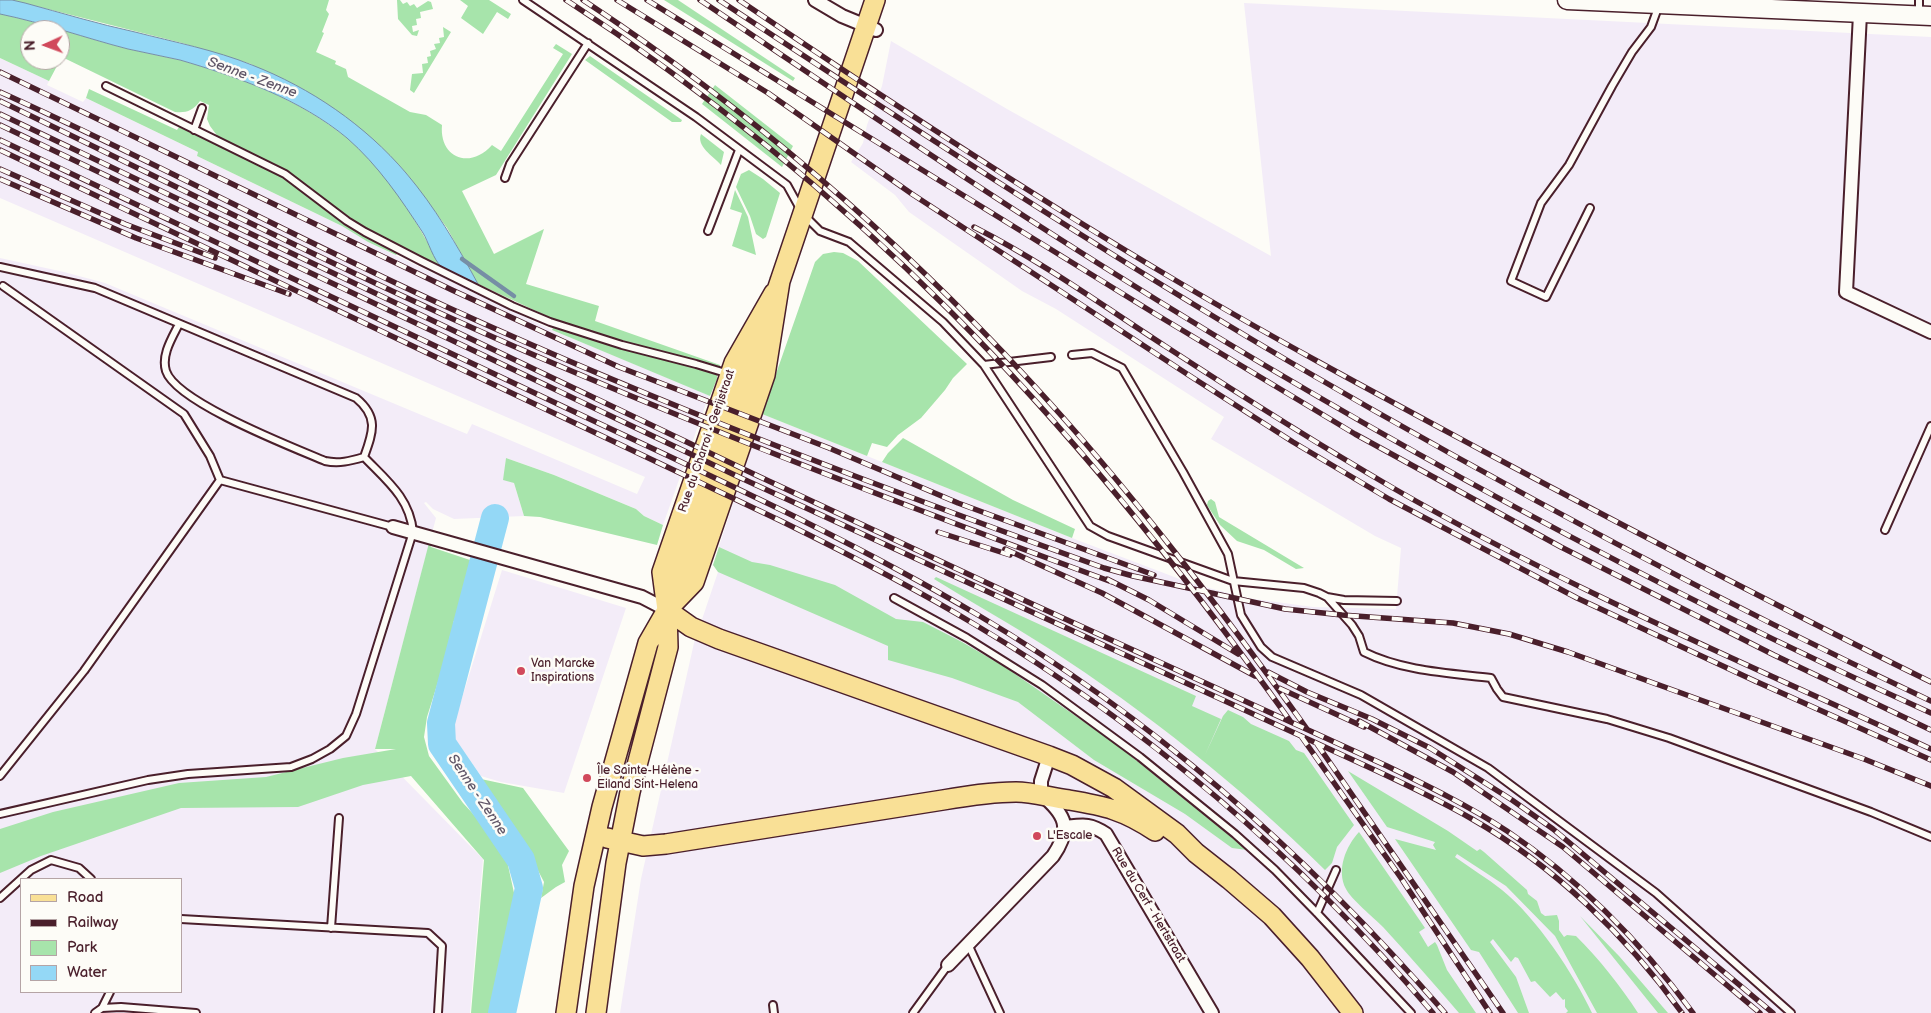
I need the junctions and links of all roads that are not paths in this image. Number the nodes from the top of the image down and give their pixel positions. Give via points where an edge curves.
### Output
1 (523, 0) edge
2 (815, 0) edge
3 (866, 0) edge
4 (875, 0) edge
5 (885, 0) edge
6 (1567, 0) edge
7 (1681, 2) edge
8 (1659, 3) junction
9 (1923, 11) edge
10 (1860, 14) junction
11 (867, 26) junction
12 (588, 43) junction
13 (106, 86) dead end
14 (202, 108) dead end
15 (194, 130) junction
16 (739, 150) junction
17 (505, 178) dead end
18 (1590, 208) dead end
19 (804, 214) junction
20 (708, 231) dead end
21 (0, 267) edge
22 (780, 281) junction
23 (3, 286) dead end
24 (178, 324) junction
25 (1931, 332) edge
26 (1072, 354) dead end
27 (1051, 357) dead end
28 (984, 365) junction
29 (730, 374) junction
30 (1931, 426) edge
31 (364, 457) junction
32 (220, 480) junction
33 (393, 527) joint
34 (1885, 530) dead end
35 (413, 532) junction
36 (1234, 581) junction
37 (1327, 597) junction
38 (894, 598) dead end
39 (1397, 601) dead end
40 (668, 610) junction
41 (1049, 756) junction
42 (0, 776) edge
43 (1041, 794) junction
44 (0, 814) edge
45 (339, 818) dead end
46 (1065, 827) junction
47 (596, 836) junction
48 (1931, 837) edge
49 (620, 842) junction
50 (1196, 853) junction
51 (1336, 870) dead end
52 (22, 878) edge
53 (90, 878) edge
54 (20, 880) edge
55 (0, 898) edge
56 (1317, 913) junction
57 (182, 919) edge
58 (331, 928) junction
59 (968, 944) junction
60 (948, 965) joint
61 (110, 993) edge
62 (773, 1005) dead end
63 (102, 1008) junction
64 (122, 1010) edge
65 (95, 1013) edge
66 (196, 1013) edge
67 (438, 1013) edge
68 (566, 1013) edge
69 (596, 1013) edge
70 (774, 1013) edge
71 (913, 1013) edge
72 (1000, 1013) edge
73 (1212, 1013) edge
74 (1353, 1013) edge
75 (1411, 1013) edge
76 (1791, 1013) edge

1 - 12 lane
2 - 11 street
3 - 11 main road, Rue du Charroi - Gerijstraat
4 - 11 main road, Rue du Charroi - Gerijstraat
5 - 11 main road, Rue du Charroi - Gerijstraat
6 - 8 main road
7 - 8 main road
7 - 10 main road via 1827,9
8 - 18 lane via 1652,27 1632,52 1593,117 1570,165 1541,203 1512,281 1546,297
9 - 10 main road
10 - 25 street via 1846,292
11 - 19 main road, Rue du Charroi - Gerijstraat via 810,168
12 - 16 lane
12 - 17 lane via 510,164
13 - 15 lane
14 - 15 lane
15 - 29 lane via 285,174 347,221 378,239 512,306 589,335
16 - 19 lane via 787,186
16 - 20 lane
19 - 22 main road, Rue du Charroi - Gerijstraat
19 - 28 lane via 820,231 849,242 942,322
21 - 24 lane via 95,288
22 - 29 main road, Rue du Charroi - Gerijstraat
22 - 40 main road, Rue du Charroi - Gerijstraat
23 - 32 lane via 184,414 210,456
24 - 31 lane via 356,398 367,407 372,421 372,436
24 - 31 lane via 164,362 172,382 235,423 324,461 335,463
26 - 36 lane via 1092,352 1122,368 1228,554
27 - 28 lane
28 - 36 lane via 1090,526 1108,536
29 - 40 main road, Rue du Charroi - Gerijstraat via 662,572
30 - 34 lane
31 - 35 lane via 394,487 411,518
32 - 33 lane
32 - 42 lane via 84,671
33 - 35 street
35 - 40 street via 642,597
35 - 44 lane via 356,714 346,736 330,749 291,767 148,780
36 - 37 lane via 1304,588
36 - 76 lane via 1241,615 1261,647 1272,657 1361,694 1488,768 1656,893
37 - 39 lane
37 - 48 lane via 1352,625 1364,652 1376,657 1411,667 1491,678 1504,697 1608,719 1660,736
38 - 56 lane via 1042,685 1093,722 1235,834
40 - 41 main road via 691,627 719,639
40 - 47 main road, Rue du Charroi - Gerijstraat via 648,643
40 - 49 main road, Rue du Charroi - Gerijstraat via 668,647 642,740
41 - 43 street via 1041,781
41 - 50 main road via 1114,788 1177,834
43 - 46 street via 1059,812
43 - 49 main road via 982,794 666,844 643,846
43 - 50 main road via 1115,809
45 - 58 lane
46 - 59 street via 1062,843 1053,856
46 - 73 street, Rue du Cerf - Hertstraat via 1084,824 1106,834
47 - 49 main road
47 - 68 main road, Rue du Charroi - Gerijstraat via 584,886
49 - 69 main road, Rue du Charroi - Gerijstraat
50 - 74 main road via 1272,916
51 - 56 lane
52 - 53 lane via 51,860 79,868
54 - 55 lane
56 - 75 lane
57 - 58 lane
58 - 67 lane via 428,933 442,946
59 - 60 street
59 - 72 lane
60 - 71 lane
61 - 63 lane
62 - 70 lane
63 - 64 lane
63 - 65 lane
64 - 66 lane

